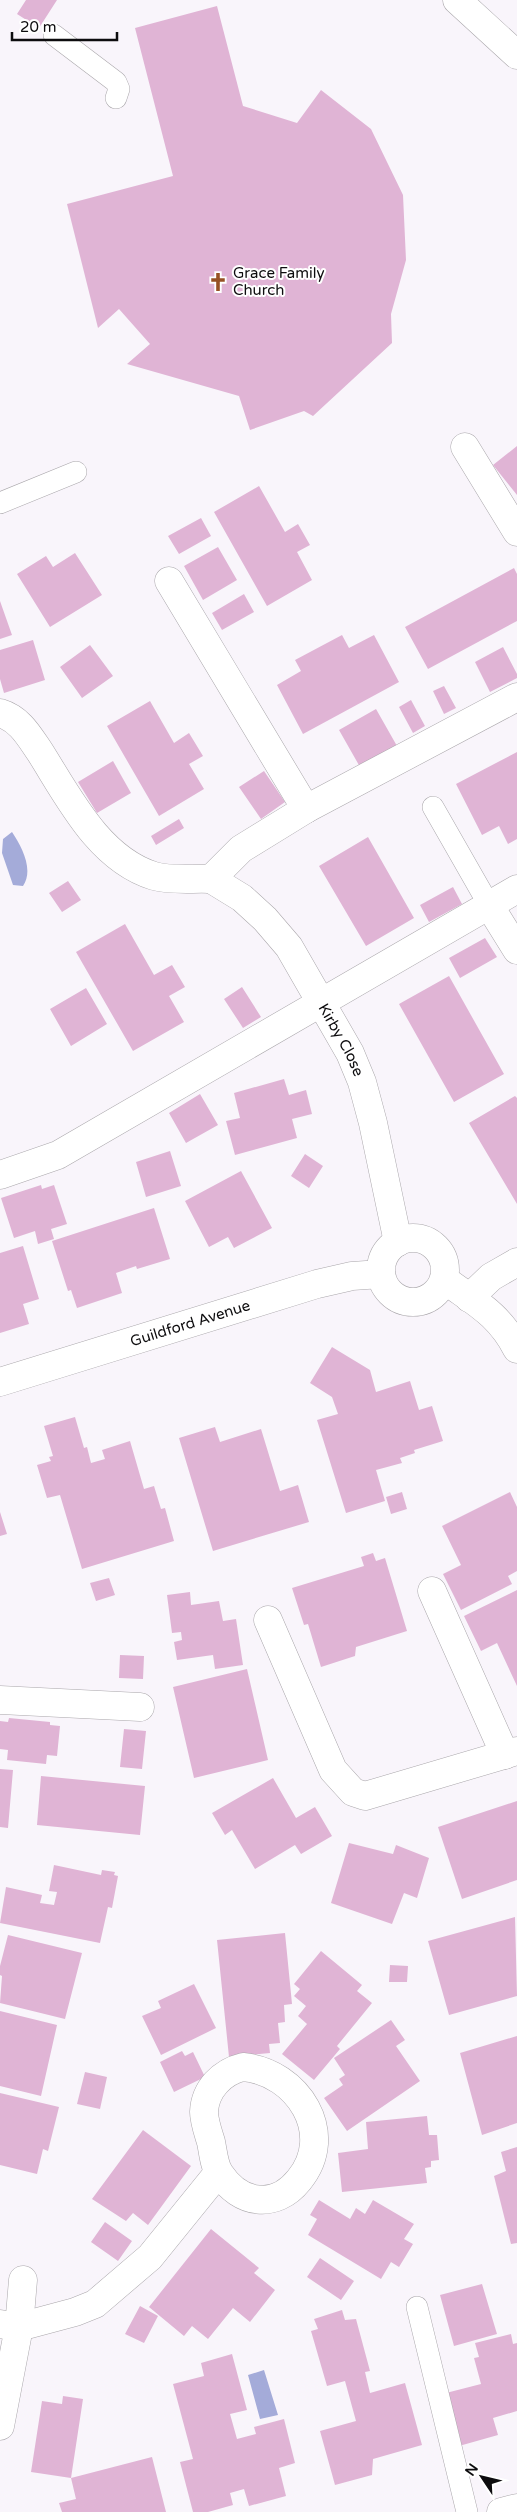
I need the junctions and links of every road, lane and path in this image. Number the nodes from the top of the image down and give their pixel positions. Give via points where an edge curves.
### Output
1 (457, 0) edge
2 (480, 0) edge
3 (54, 35) dead end
4 (517, 43) edge
5 (517, 55) edge
6 (116, 98) dead end
7 (465, 447) dead end
8 (76, 472) dead end
9 (0, 503) edge
10 (517, 532) edge
11 (169, 581) dead end
12 (517, 697) edge
13 (0, 713) edge
14 (433, 807) dead end
15 (306, 809) junction
16 (211, 879) junction
17 (517, 889) edge
18 (489, 905) junction
19 (517, 950) edge
20 (322, 1005) junction
21 (0, 1175) edge
22 (398, 1242) junction
23 (517, 1262) edge
24 (382, 1274) junction
25 (445, 1280) junction
26 (469, 1298) junction
27 (517, 1349) edge
28 (0, 1382) edge
29 (432, 1591) dead end
30 (268, 1620) dead end
31 (0, 1700) edge
32 (140, 1707) dead end
33 (511, 1753) edge
34 (218, 2173) junction
35 (23, 2280) dead end
36 (418, 2307) dead end
37 (10, 2326) edge
38 (0, 2426) edge
39 (517, 2508) edge
40 (468, 2512) edge
41 (502, 2512) edge

1 - 5 main road
2 - 4 main road
3 - 6 lane via 116,82 119,89
7 - 10 main road
8 - 9 lane
11 - 15 main road
12 - 15 main road
13 - 16 main road via 10,716 26,730 87,826 131,867 156,876
14 - 18 lane
15 - 16 main road via 241,849
16 - 20 main road, Kirby Close via 242,898 265,919 289,947
17 - 18 main road
18 - 19 main road
18 - 20 main road
20 - 21 main road via 58,1155
20 - 22 main road, Kirby Close via 350,1053 362,1082
22 - 24 main road via 388,1250 382,1262
22 - 25 main road via 410,1238 424,1240 437,1248 444,1260
23 - 26 main road via 491,1277
24 - 25 main road via 388,1290 401,1300 418,1302 433,1295
24 - 28 main road, Guildford Avenue via 352,1276 317,1284
25 - 26 main road
26 - 27 main road via 501,1322
29 - 33 main road
30 - 33 main road via 333,1770 353,1792 365,1796
31 - 32 main road
34 - 34 main road via 204,2113 212,2086 233,2069 256,2068 270,2073 294,2091 312,2124 316,2147 309,2166 291,2189 261,2200 242,2197
34 - 37 main road via 150,2257 95,2304 75,2312
35 - 37 main road
36 - 40 lane
37 - 38 main road
39 - 41 main road

